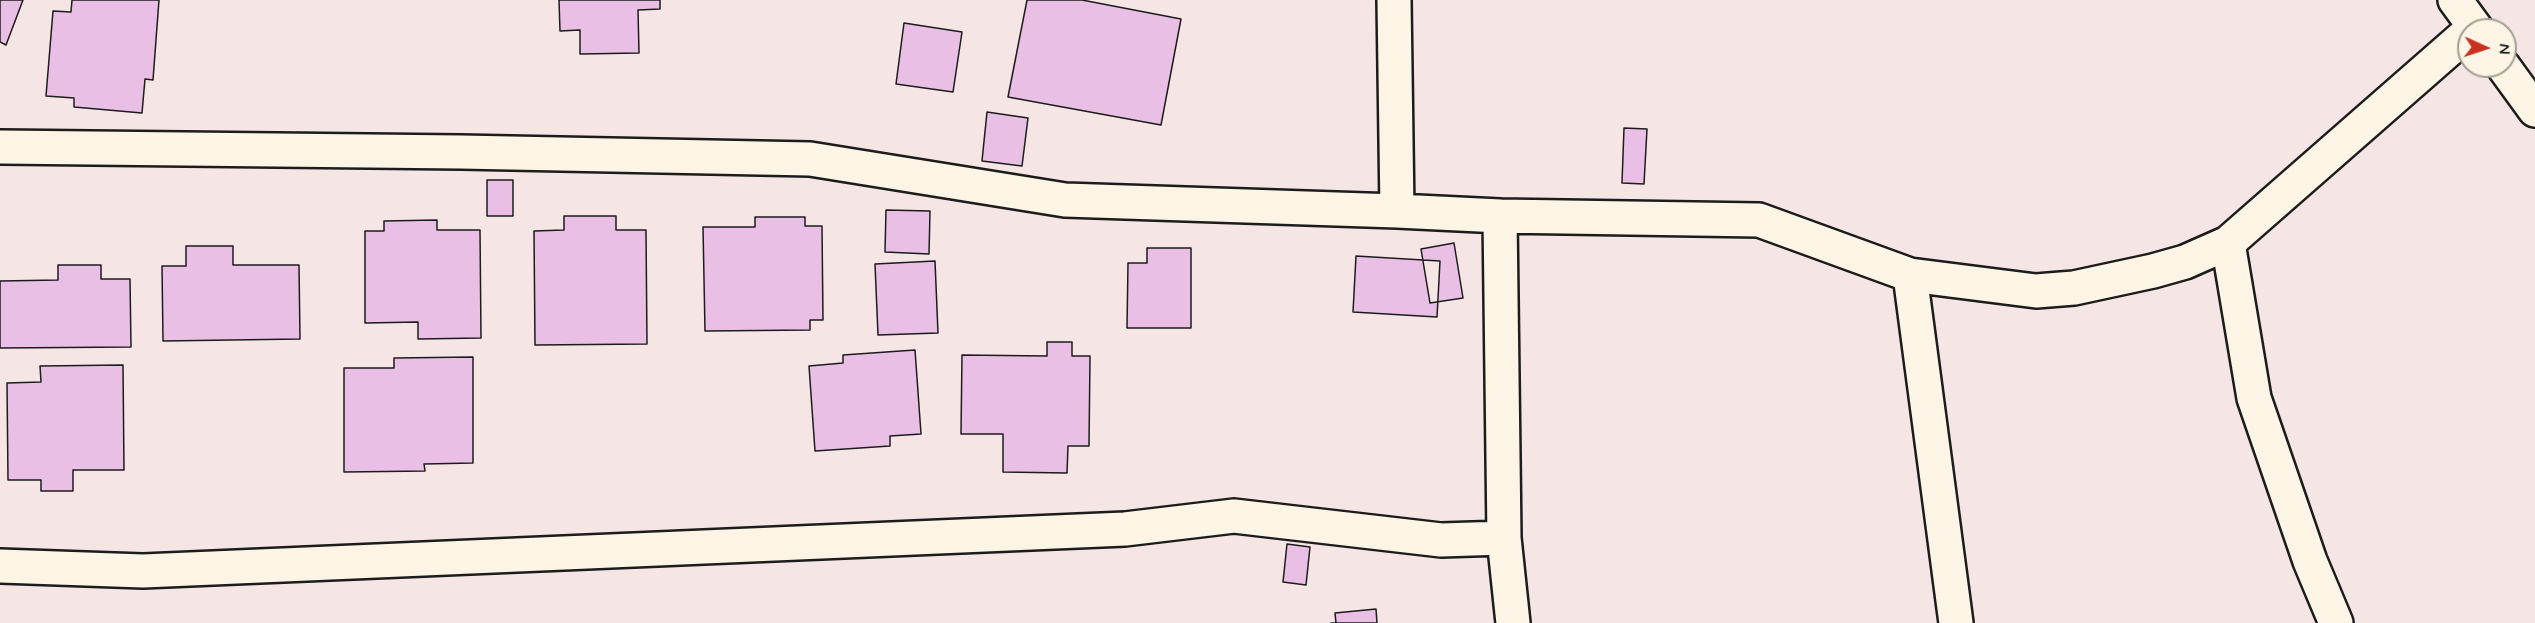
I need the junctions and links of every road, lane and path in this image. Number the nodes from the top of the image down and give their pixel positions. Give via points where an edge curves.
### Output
1 (1394, 0) edge
2 (2455, 0) edge
3 (2466, 18) edge
4 (2457, 44) edge
5 (2512, 78) edge
6 (2535, 110) edge
7 (0, 147) edge
8 (1397, 212) junction
9 (1500, 216) junction
10 (2228, 243) junction
11 (1910, 275) junction
12 (1504, 538) junction
13 (0, 566) edge
14 (1513, 623) edge
15 (1956, 623) edge
16 (2336, 623) edge

1 - 8 street
2 - 3 street
4 - 10 street
5 - 6 street
7 - 8 street via 810,159 1065,200
8 - 9 street
9 - 11 street via 1759,220
9 - 12 street
10 - 11 street via 2185,262 2074,288 2036,291
10 - 16 street via 2254,398 2310,561
11 - 15 street
12 - 13 street via 1441,540 1234,516 1125,529 155,570
12 - 14 street

